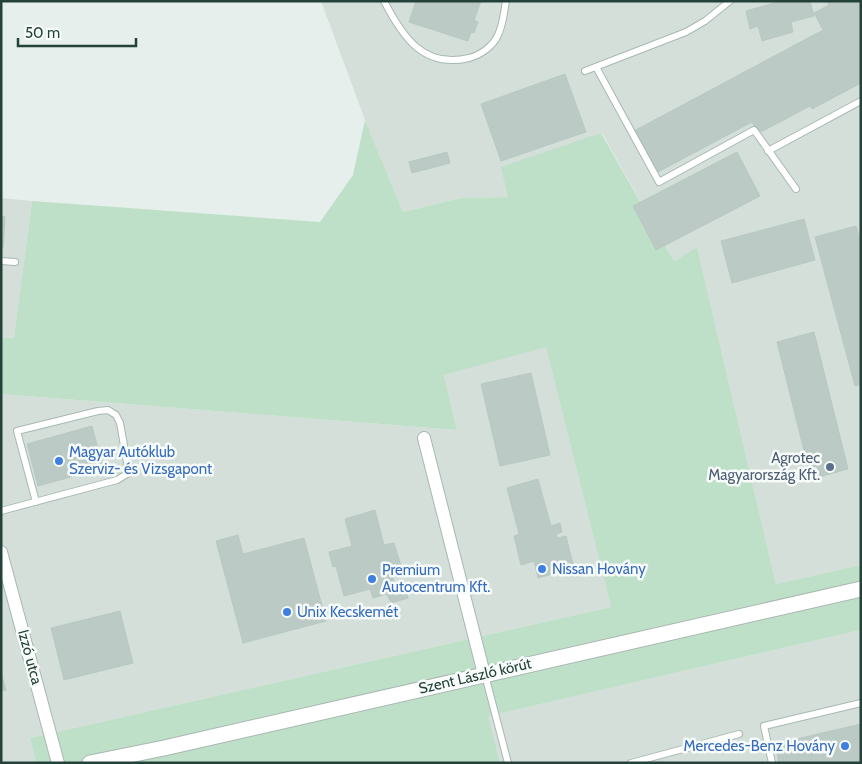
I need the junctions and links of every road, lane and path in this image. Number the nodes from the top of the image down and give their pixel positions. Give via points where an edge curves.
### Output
1 (384, 1) edge
2 (506, 1) edge
3 (730, 1) edge
4 (596, 67) junction
5 (586, 71) dead end
6 (861, 100) edge
7 (768, 150) junction
8 (796, 190) dead end
9 (1, 261) edge
10 (15, 262) dead end
11 (424, 438) dead end
12 (36, 502) junction
13 (1, 511) edge
14 (1, 552) edge
15 (861, 589) edge
16 (484, 674) junction
17 (861, 703) edge
18 (739, 734) dead end
19 (58, 763) edge
20 (90, 763) edge
21 (508, 763) edge
22 (631, 763) edge
23 (772, 763) edge

1 - 2 lane via 400,29 418,49 428,56 452,60 474,56 494,43
3 - 4 lane via 686,32
4 - 5 lane
4 - 7 lane via 659,182 754,130
6 - 7 lane
7 - 8 lane
9 - 10 lane
11 - 16 street
12 - 12 lane via 117,480 127,474 120,422 116,415 108,410 98,411 17,431
12 - 13 lane
14 - 19 street, Izzó utca
15 - 16 street, Szent László körút
16 - 20 street, Szent László körút
16 - 21 lane
17 - 23 lane via 764,726
18 - 22 lane

